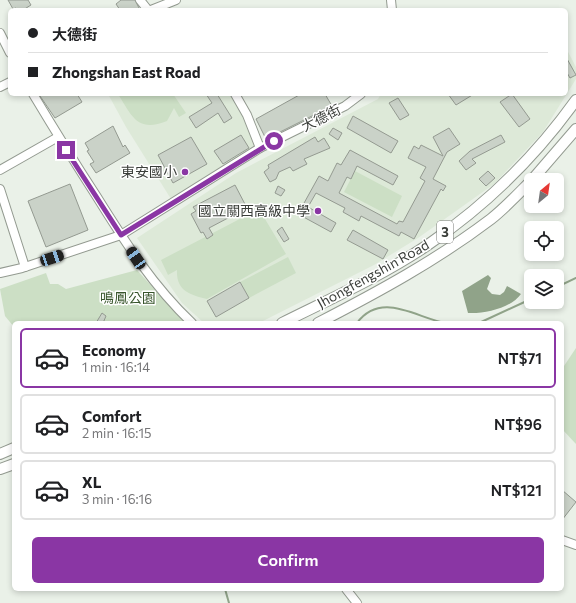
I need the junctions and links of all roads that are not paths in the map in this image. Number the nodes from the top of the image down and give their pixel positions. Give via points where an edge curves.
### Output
1 (140, 0) edge
2 (176, 0) edge
3 (146, 8) edge
4 (156, 8) edge
5 (0, 34) edge
6 (8, 48) edge
7 (34, 96) edge
8 (236, 96) edge
9 (358, 96) edge
10 (576, 100) edge
11 (576, 128) edge
12 (58, 137) junction
13 (260, 148) junction
14 (0, 170) edge
15 (539, 173) edge
16 (524, 188) edge
17 (0, 189) edge
18 (121, 235) junction
19 (25, 267) junction
20 (0, 273) edge
21 (190, 321) edge
22 (286, 321) edge
23 (322, 321) edge
24 (12, 449) edge
25 (0, 454) edge
26 (12, 465) edge
27 (0, 469) edge
28 (564, 541) edge
29 (576, 545) edge
30 (348, 591) edge
31 (357, 603) edge

1 - 3 street
2 - 4 street
5 - 6 street
7 - 12 street
8 - 13 street
9 - 13 street, 大德街 via 345,106
10 - 22 main road, Jhongfengshin Road / 3 via 525,163 479,206 429,244 369,280
11 - 15 main road, Jhongfengshin Road / 3
12 - 14 street
12 - 18 street
13 - 18 street, 大德街
16 - 23 main road, Jhongfengshin Road / 3 via 492,218 436,258
17 - 19 street
18 - 19 street, 大德街
18 - 21 street via 148,274
19 - 20 street, 大德街
24 - 25 main road
26 - 27 main road
28 - 29 street
30 - 31 street

